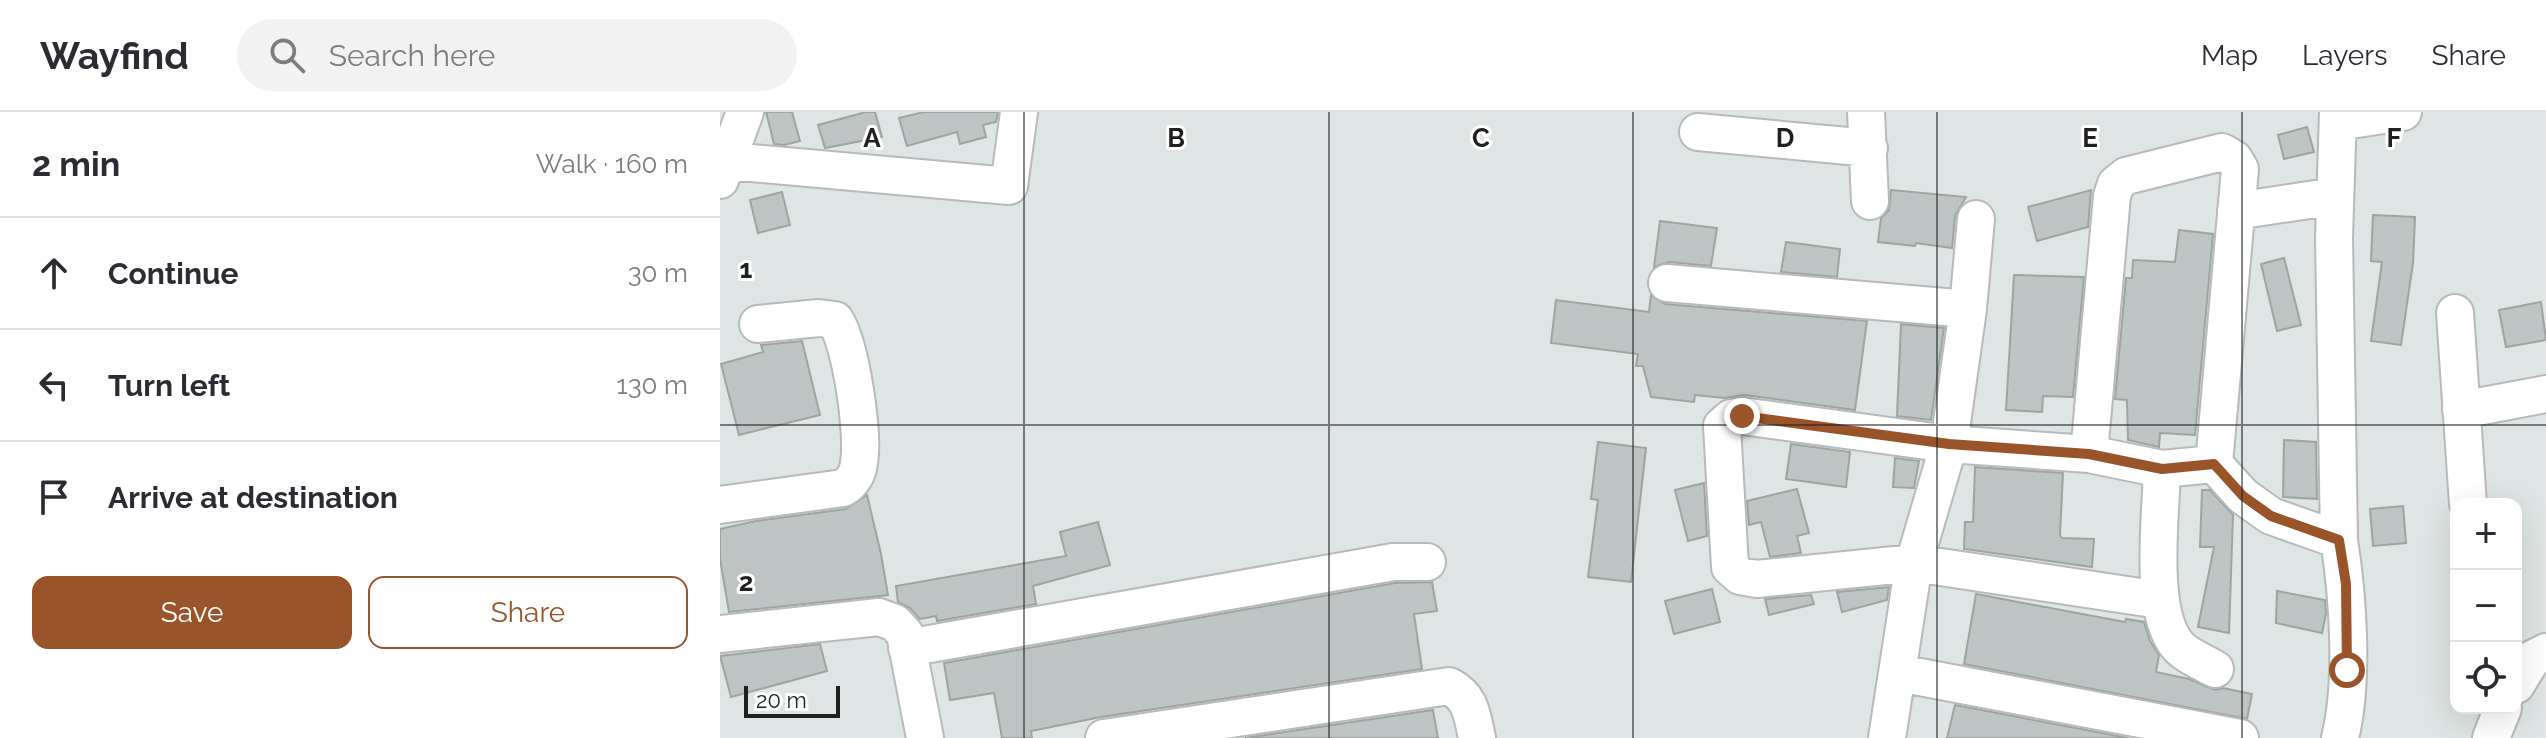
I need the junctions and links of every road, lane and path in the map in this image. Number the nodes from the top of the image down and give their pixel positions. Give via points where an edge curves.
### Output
1 (745, 112) edge
2 (1019, 112) edge
3 (1866, 112) edge
4 (2403, 112) edge
5 (2338, 117) edge
6 (1698, 132) dead end
7 (1869, 148) junction
8 (724, 170) edge
9 (2335, 196) junction
10 (1870, 201) dead end
11 (2236, 211) junction
12 (1976, 219) dead end
13 (1667, 283) dead end
14 (1968, 309) junction
15 (2455, 313) dead end
16 (758, 324) dead end
17 (2546, 394) edge
18 (2461, 410) junction
19 (1949, 444) junction
20 (2089, 454) junction
21 (2214, 464) junction
22 (2162, 469) junction
23 (2468, 498) edge
24 (720, 505) edge
25 (2339, 540) junction
26 (1427, 562) dead end
27 (1914, 563) junction
28 (2160, 600) junction
29 (720, 634) edge
30 (907, 648) junction
31 (2215, 669) dead end
32 (1899, 673) junction
33 (2501, 714) edge
34 (925, 738) edge
35 (1104, 738) edge
36 (1477, 738) edge
37 (1887, 738) edge
38 (2240, 738) edge
39 (2340, 738) edge
40 (2491, 738) edge

1 - 8 street
2 - 8 street via 1009,186
3 - 7 street
4 - 5 street
5 - 9 street
6 - 7 street
7 - 10 street
9 - 11 street
9 - 25 street
11 - 20 street via 2240,169 2222,152 2126,176 2116,184
11 - 21 street
12 - 14 street
13 - 14 street
14 - 19 street
15 - 18 street
16 - 24 street via 835,320 851,362 859,464 843,488
17 - 18 street
18 - 23 street
19 - 20 street
19 - 27 street
19 - 27 street via 1742,416 1722,426 1730,567 1740,576 1757,579
20 - 22 street
21 - 22 street
21 - 25 street via 2243,496 2271,516
22 - 28 street
25 - 39 street via 2346,584 2347,670
26 - 30 street via 1393,562
27 - 28 street
27 - 32 street
28 - 31 street via 2165,622 2181,649
29 - 30 street via 879,617 905,634
30 - 34 street
32 - 37 street
32 - 38 street
33 - 40 street
35 - 36 street via 1449,686 1469,702

